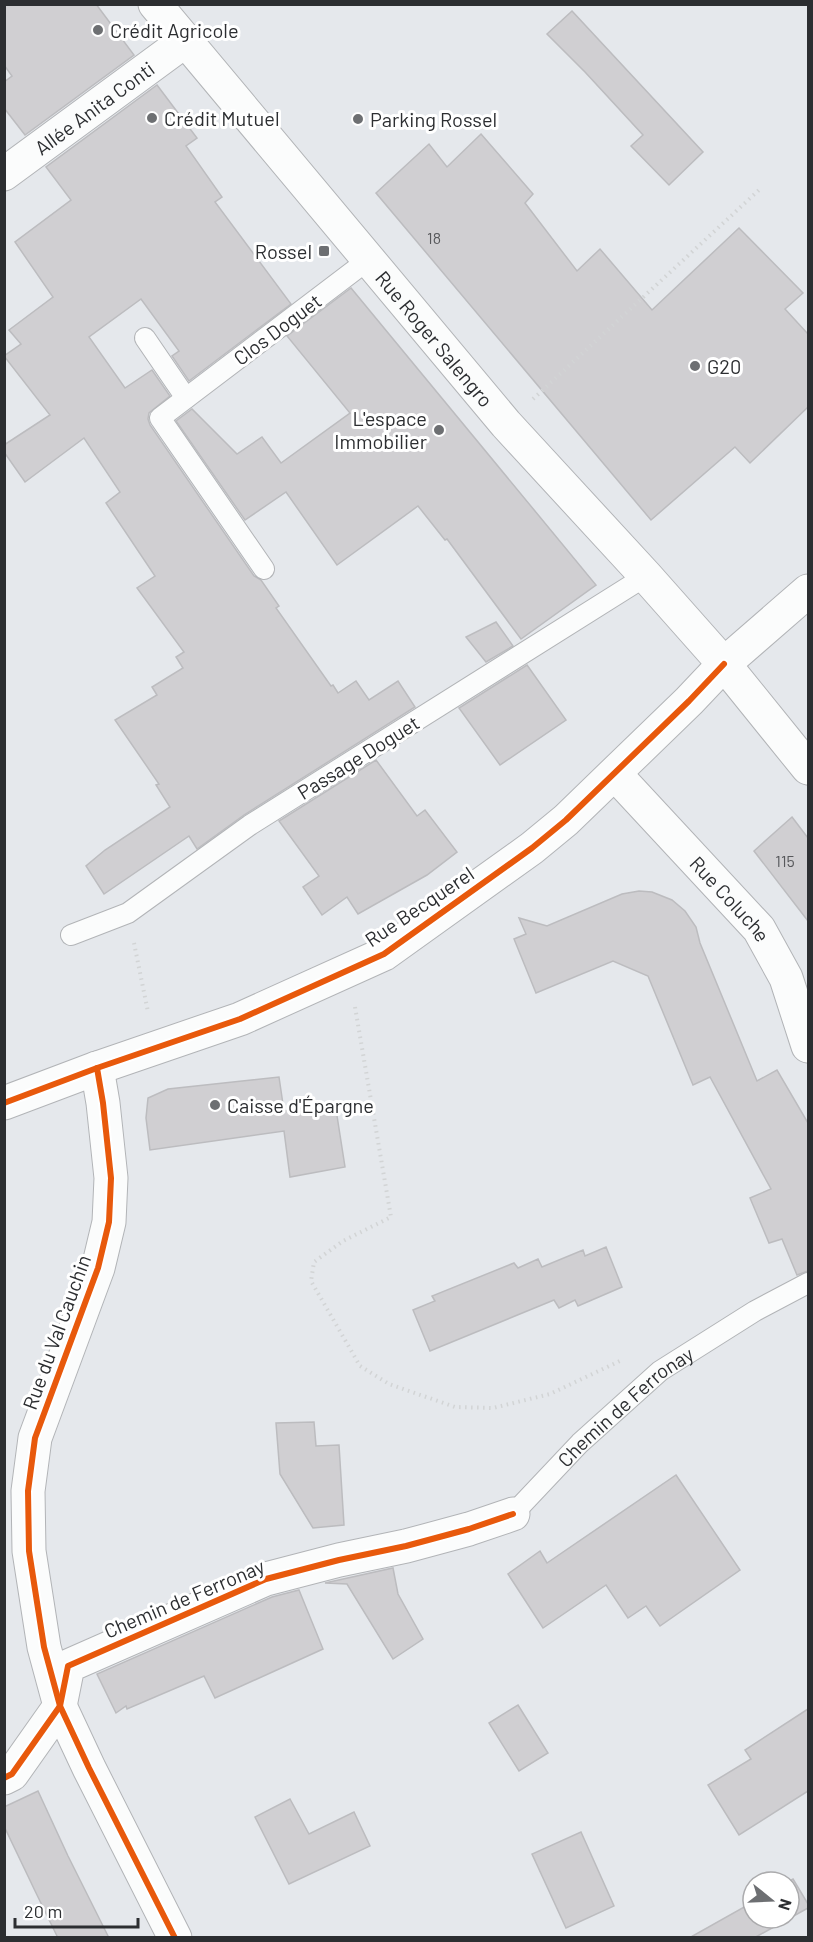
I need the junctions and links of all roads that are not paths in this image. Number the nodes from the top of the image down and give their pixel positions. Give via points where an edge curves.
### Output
1 (155, 4) edge
2 (185, 41) junction
3 (4, 174) edge
4 (368, 260) junction
5 (145, 338) dead end
6 (186, 398) junction
7 (264, 569) dead end
8 (646, 576) junction
9 (808, 591) edge
10 (724, 664) junction
11 (808, 768) edge
12 (615, 774) junction
13 (70, 935) dead end
14 (804, 1033) edge
15 (97, 1068) junction
16 (4, 1103) edge
17 (808, 1283) edge
18 (513, 1514) joint
19 (60, 1706) junction
20 (4, 1778) edge
21 (175, 1938) edge

1 - 2 street, Rue Roger Salengro
2 - 3 street, Allée Anita Conti
2 - 4 street, Rue Roger Salengro
4 - 6 lane, Clos Doguet
4 - 8 street, Rue Roger Salengro via 506,424
5 - 6 lane
6 - 7 lane, Clos Doguet via 160,418
8 - 10 street, Rue Roger Salengro
8 - 13 lane, Passage Doguet via 250,825 128,913
9 - 10 street, Rue Becquerel
10 - 11 street, Rue Roger Salengro
10 - 12 street, Rue Becquerel
12 - 14 street, Rue Coluche via 759,929 786,978
12 - 15 street, Rue Becquerel via 532,848 384,954 240,1020
15 - 16 street, Rue Becquerel
15 - 19 street, Rue du Val Cauchin via 111,1178 109,1222 98,1268 36,1438 28,1491 29,1551 44,1647
17 - 18 lane, Chemin de Ferronay via 755,1311 660,1371 580,1443
18 - 19 street, Chemin de Ferronay via 416,1543 266,1579 68,1666
19 - 20 street, Chemin de Ferronay via 12,1774
19 - 21 street, Rue du Val Cauchin

